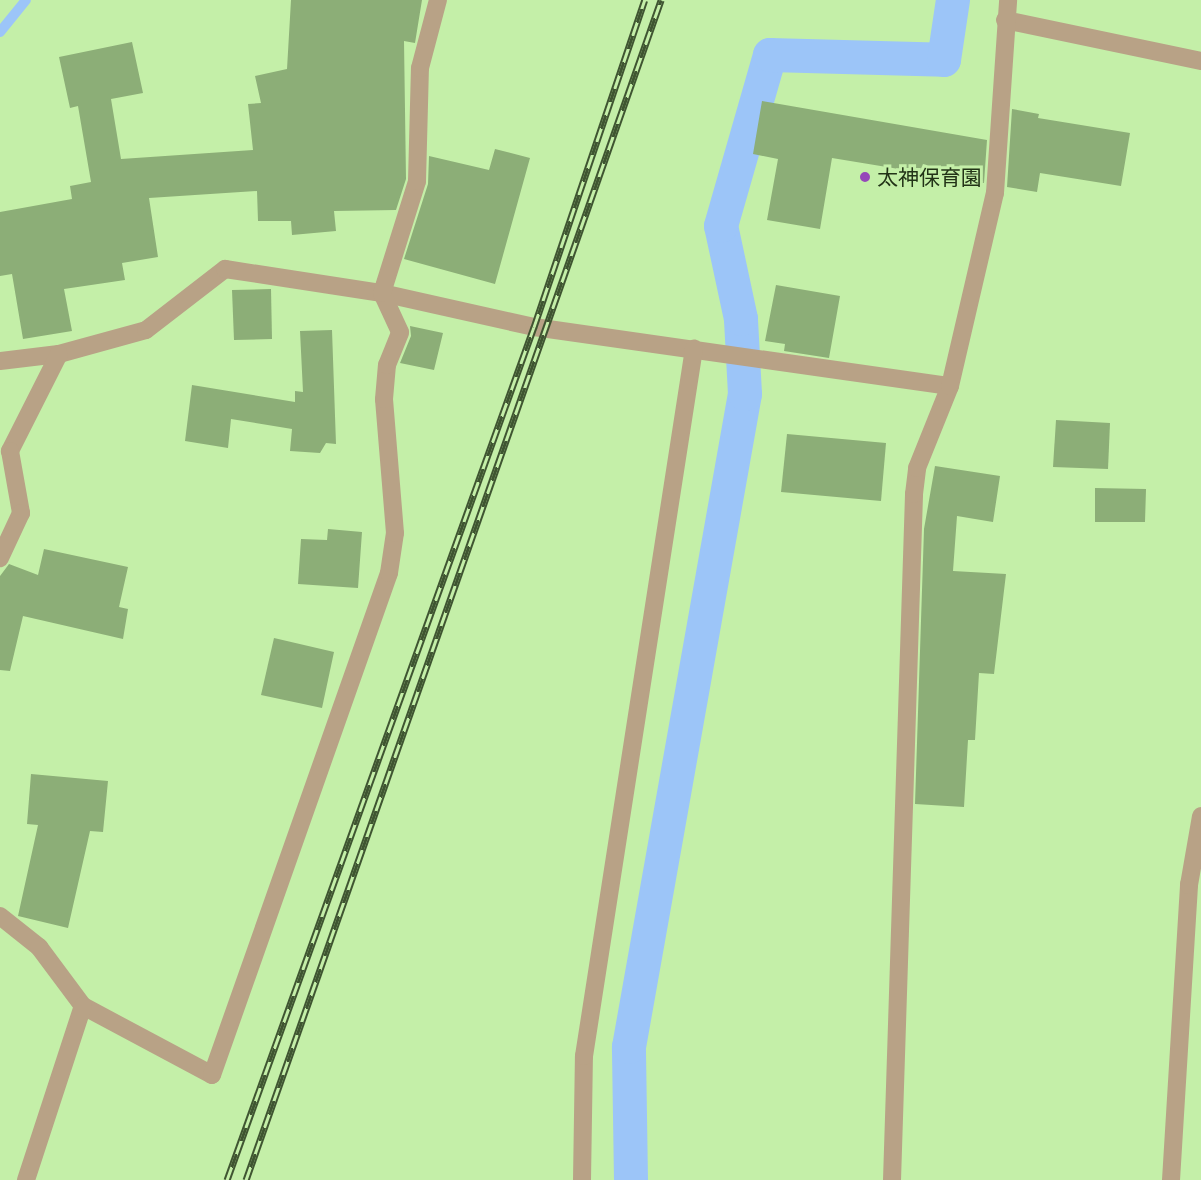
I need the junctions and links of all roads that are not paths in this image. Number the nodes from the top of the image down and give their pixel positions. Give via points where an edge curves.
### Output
1 (438, 0) edge
2 (1008, 0) edge
3 (1005, 20) junction
4 (1201, 61) edge
5 (382, 293) junction
6 (694, 349) junction
7 (59, 354) junction
8 (0, 361) edge
9 (950, 387) junction
10 (0, 558) edge
11 (1201, 816) edge
12 (0, 916) edge
13 (83, 1006) junction
14 (26, 1180) edge
15 (582, 1180) edge
16 (892, 1180) edge
17 (1171, 1180) edge

1 - 5 street via 420,68 417,181
2 - 3 street
3 - 4 street
3 - 9 street via 996,193
5 - 6 street via 534,327
5 - 7 street via 225,268 146,330
5 - 13 street via 400,332 387,365 384,399 395,533 389,573 212,1075
6 - 9 street
6 - 15 street via 584,1056
7 - 8 street
7 - 10 street via 10,452 21,513
9 - 16 street via 917,468 914,494
11 - 17 street via 1189,885
12 - 13 street via 39,947
13 - 14 street

